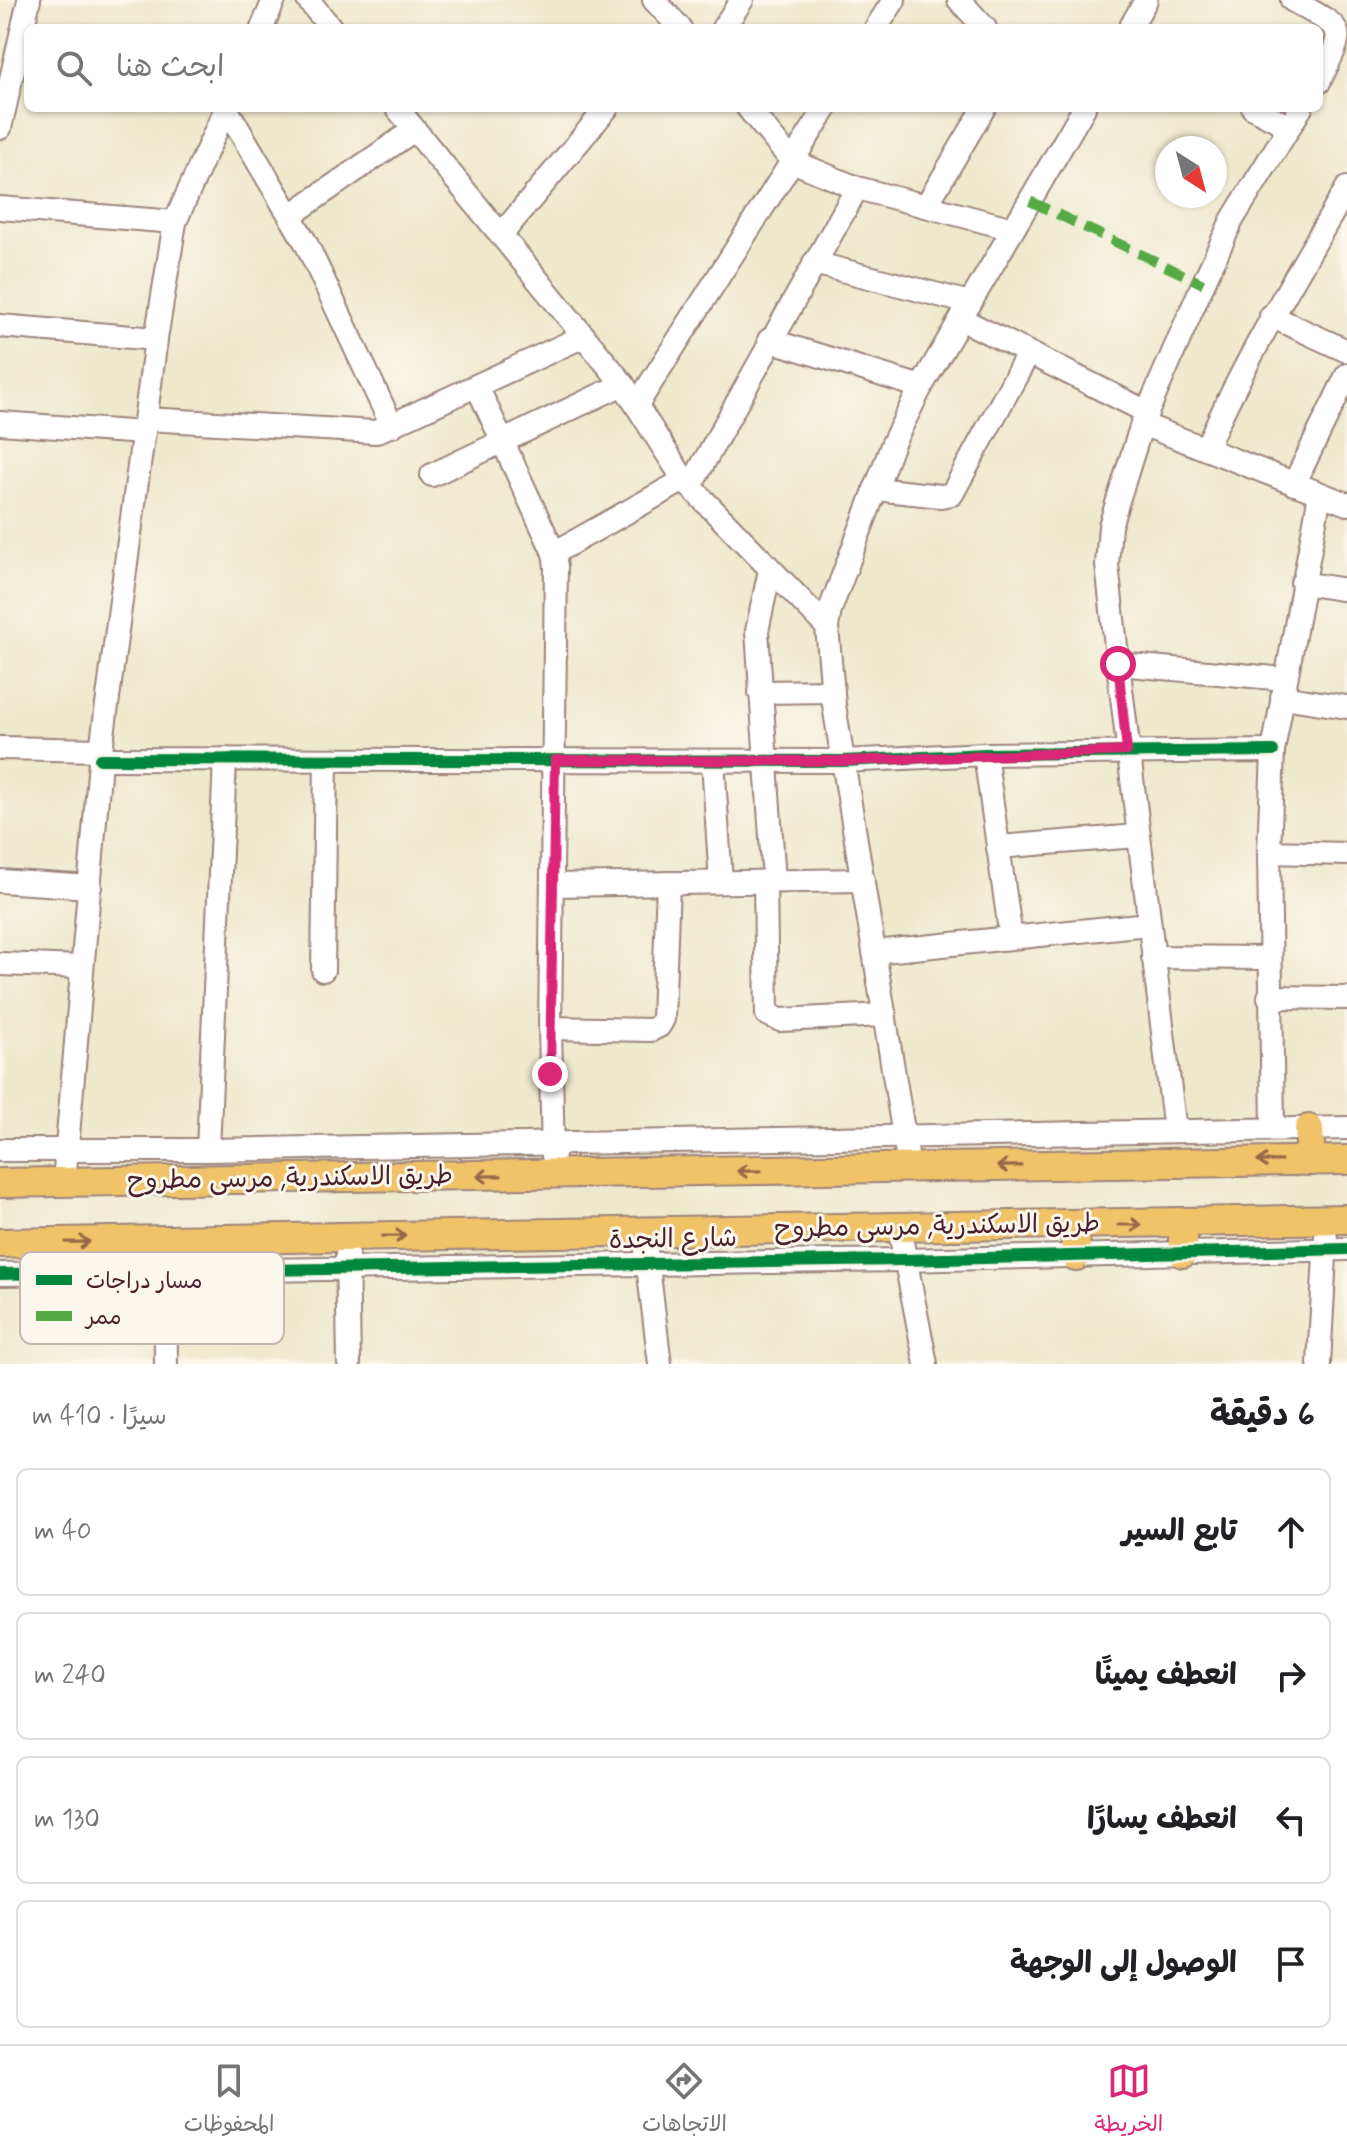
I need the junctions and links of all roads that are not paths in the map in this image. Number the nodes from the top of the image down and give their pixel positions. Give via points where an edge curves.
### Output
1 (29, 0) edge
2 (274, 0) edge
3 (654, 0) edge
4 (742, 0) edge
5 (894, 0) edge
6 (959, 0) edge
7 (1146, 0) edge
8 (1292, 0) edge
9 (264, 24) edge
10 (674, 24) edge
11 (726, 24) edge
12 (879, 24) edge
13 (981, 24) edge
14 (1132, 24) edge
15 (8, 67) edge
16 (1323, 76) edge
17 (2, 104) edge
18 (224, 112) edge
19 (228, 112) edge
20 (400, 112) edge
21 (604, 112) edge
22 (751, 112) edge
23 (823, 112) edge
24 (982, 112) edge
25 (1272, 112) edge
26 (1073, 113) edge
27 (1295, 117) edge
28 (0, 128) edge
29 (414, 130) junction
30 (792, 161) junction
31 (857, 188) junction
32 (1345, 198) edge
33 (926, 206) junction
34 (0, 208) edge
35 (291, 215) junction
36 (175, 222) junction
37 (1013, 229) junction
38 (501, 235) junction
39 (814, 263) junction
40 (966, 311) junction
41 (1271, 316) junction
42 (0, 326) edge
43 (584, 336) junction
44 (156, 339) junction
45 (769, 340) junction
46 (1347, 351) edge
47 (1028, 354) junction
48 (1347, 375) edge
49 (623, 384) junction
50 (477, 386) junction
51 (921, 387) junction
52 (638, 403) junction
53 (1145, 418) junction
54 (1, 426) edge
55 (145, 426) junction
56 (392, 426) junction
57 (505, 443) junction
58 (1206, 448) junction
59 (432, 475) dead end
60 (687, 483) junction
61 (1294, 484) junction
62 (875, 489) junction
63 (1320, 494) junction
64 (1347, 504) edge
65 (554, 553) junction
66 (770, 570) junction
67 (1302, 583) junction
68 (1347, 590) edge
69 (827, 627) junction
70 (1118, 664) junction
71 (1283, 688) junction
72 (833, 691) junction
73 (760, 692) junction
74 (1347, 707) edge
75 (0, 748) edge
76 (1127, 751) junction
77 (1273, 751) junction
78 (100, 754) junction
79 (985, 754) junction
80 (225, 759) junction
81 (326, 760) junction
82 (555, 760) junction
83 (713, 761) junction
84 (764, 761) junction
85 (843, 761) junction
86 (1138, 836) junction
87 (998, 847) junction
88 (1269, 852) junction
89 (1347, 854) edge
90 (863, 880) junction
91 (0, 881) edge
92 (770, 881) junction
93 (721, 882) junction
94 (668, 883) junction
95 (554, 885) junction
96 (90, 887) junction
97 (1148, 924) junction
98 (1011, 938) junction
99 (874, 952) junction
100 (1153, 957) junction
101 (1269, 958) junction
102 (0, 964) edge
103 (82, 967) junction
104 (323, 970) dead end
105 (1269, 997) junction
106 (1347, 998) edge
107 (885, 1015) junction
108 (550, 1028) junction
109 (1347, 1128) edge
110 (1273, 1129) junction
111 (1309, 1129) junction
112 (1175, 1131) junction
113 (902, 1135) junction
114 (552, 1142) junction
115 (0, 1150) edge
116 (67, 1150) junction
117 (208, 1150) junction
118 (1347, 1160) edge
119 (1311, 1161) junction
120 (909, 1167) junction
121 (553, 1176) junction
122 (64, 1182) junction
123 (0, 1183) edge
124 (1337, 1220) edge
125 (1183, 1224) junction
126 (1075, 1225) junction
127 (899, 1227) junction
128 (643, 1229) junction
129 (347, 1237) junction
130 (165, 1240) junction
131 (0, 1243) edge
132 (1336, 1249) edge
133 (165, 1252) edge
134 (1183, 1253) junction
135 (1076, 1256) junction
136 (903, 1260) junction
137 (648, 1262) junction
138 (347, 1266) junction
139 (284, 1268) edge
140 (0, 1274) edge
141 (20, 1274) edge
142 (349, 1364) edge
143 (660, 1364) edge
144 (926, 1364) edge
145 (1319, 1364) edge

1 - 15 street
2 - 9 street
3 - 10 street
4 - 11 street
5 - 12 street
6 - 13 street
7 - 14 street
8 - 16 street via 1337,25 1345,38
15 - 17 street
17 - 28 street
18 - 36 street
19 - 35 street
20 - 29 street
21 - 38 street
22 - 30 street
23 - 30 street
24 - 33 street
25 - 27 street
26 - 37 street
27 - 53 street via 1232,220
29 - 35 street
29 - 38 street
30 - 31 street
30 - 52 street
31 - 33 street
31 - 39 street
32 - 41 street
33 - 37 street
34 - 36 street
35 - 56 street
36 - 44 street
37 - 40 street
38 - 43 street
39 - 40 street
39 - 45 street
40 - 47 street
40 - 51 street
41 - 46 street
41 - 58 street
42 - 44 street
43 - 49 street
43 - 50 street
44 - 55 street
45 - 51 street
45 - 60 street
47 - 53 street
47 - 62 street via 952,494
48 - 61 street
49 - 52 street
49 - 57 street
50 - 56 street
50 - 57 street
51 - 62 street
52 - 60 street
53 - 58 street
53 - 70 street via 1117,496 1108,541
54 - 55 street
55 - 56 street via 365,433
55 - 78 street
57 - 59 street
57 - 65 street
58 - 61 street
60 - 65 street
60 - 66 street
61 - 63 street
62 - 69 street
63 - 64 street
63 - 67 street
65 - 82 street
66 - 69 street
66 - 73 street via 757,616
67 - 68 street
67 - 71 street
69 - 72 street
70 - 71 street
70 - 76 street
71 - 74 street
71 - 77 street
72 - 73 street
72 - 85 street
73 - 84 street
75 - 78 street
76 - 77 street
76 - 79 street
76 - 86 street
77 - 88 street
78 - 80 street
78 - 96 street
79 - 85 street
79 - 87 street
80 - 81 street
80 - 117 street
81 - 82 street
81 - 104 street
82 - 83 street
82 - 95 street
83 - 84 street
83 - 93 street
84 - 85 street
84 - 92 street
85 - 90 street
86 - 87 street
86 - 97 street
87 - 98 street
88 - 89 street
88 - 101 street
90 - 92 street
90 - 99 street
91 - 96 street
92 - 93 street
92 - 107 street via 767,1014 780,1020
93 - 94 street
94 - 95 street
94 - 108 street via 659,1026
95 - 108 street
96 - 103 street
97 - 98 street
97 - 100 street
98 - 99 street
99 - 107 street
100 - 101 street
100 - 112 street
101 - 105 street
102 - 103 street
103 - 116 street
105 - 106 street
105 - 110 street
107 - 113 street
108 - 114 street
109 - 111 street
110 - 111 street
110 - 112 street
111 - 119 main road
112 - 113 street
113 - 114 street
113 - 120 street
114 - 117 street
114 - 121 street
115 - 116 street
116 - 117 street
116 - 122 street
118 - 119 main road, طريق الاسكندرية, مرسى مطروح
119 -> 120 main road, طريق الاسكندرية, مرسى مطروح
120 -> 121 main road, طريق الاسكندرية, مرسى مطروح
121 -> 122 main road, طريق الاسكندرية, مرسى مطروح
122 - 123 main road, طريق الاسكندرية, مرسى مطروح
124 - 125 main road, طريق الاسكندرية, مرسى مطروح
124 - 132 street
126 -> 125 main road, طريق الاسكندرية, مرسى مطروح
125 - 134 main road
126 - 127 main road, طريق الاسكندرية, مرسى مطروح
126 - 135 main road
127 - 128 main road, طريق الاسكندرية, مرسى مطروح
127 - 136 street
129 -> 128 main road, طريق الاسكندرية, مرسى مطروح
128 - 137 street
129 - 130 main road, طريق الاسكندرية, مرسى مطروح
129 - 138 street
131 -> 130 main road, طريق الاسكندرية, مرسى مطروح
130 - 133 street
132 - 134 street, شارع النجدة
132 - 145 street
134 - 135 street, شارع النجدة
135 - 136 street, شارع النجدة
136 - 137 street, شارع النجدة
136 - 144 street
137 - 138 street, شارع النجدة
137 - 143 street
138 - 139 street, شارع النجدة
138 - 142 street
140 - 141 street, شارع النجدة

